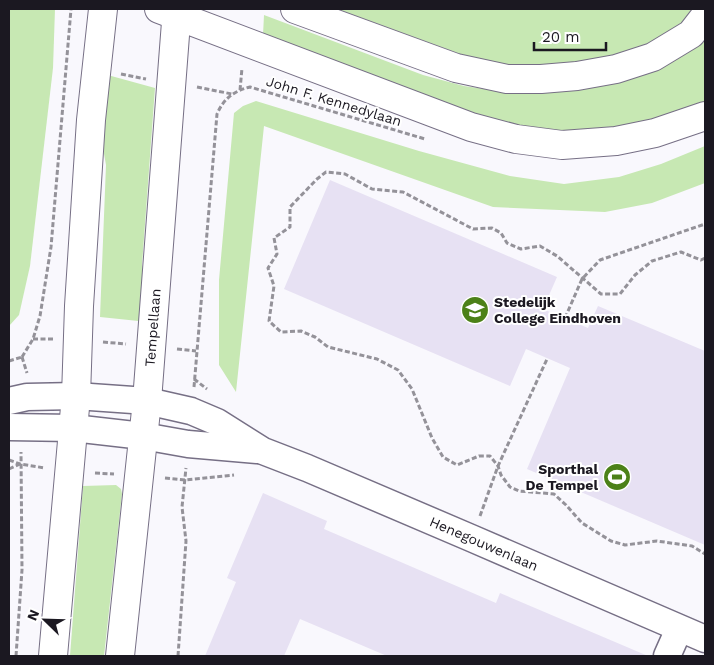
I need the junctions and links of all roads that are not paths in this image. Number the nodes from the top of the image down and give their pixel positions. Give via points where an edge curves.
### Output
1 (103, 9) edge
2 (296, 9) edge
3 (171, 11) edge
4 (705, 16) edge
5 (705, 116) edge
6 (76, 396) junction
7 (9, 401) edge
8 (147, 401) junction
9 (9, 427) edge
10 (73, 428) junction
11 (143, 436) junction
12 (263, 451) junction
13 (679, 629) junction
14 (705, 639) edge
15 (53, 656) edge
16 (120, 656) edge
17 (667, 656) edge

1 - 6 main road via 91,120
2 - 4 main road via 456,68 508,79 577,76 616,69 653,57 691,34
3 - 5 main road via 471,127 516,139 562,145 616,141 655,133
3 - 8 main road, Tempellaan via 170,83
6 - 7 street, Henegouwenlaan via 27,397
6 - 8 street, Henegouwenlaan
6 - 10 main road
8 - 11 main road, Tempellaan
8 - 12 street, Henegouwenlaan via 191,411 217,422
9 - 10 street, Henegouwenlaan
10 - 11 street, Henegouwenlaan
10 - 15 main road
11 - 12 street, Henegouwenlaan
11 - 16 main road, Tempellaan
12 - 13 street, Henegouwenlaan
13 - 14 street, Henegouwenlaan
13 - 17 street

